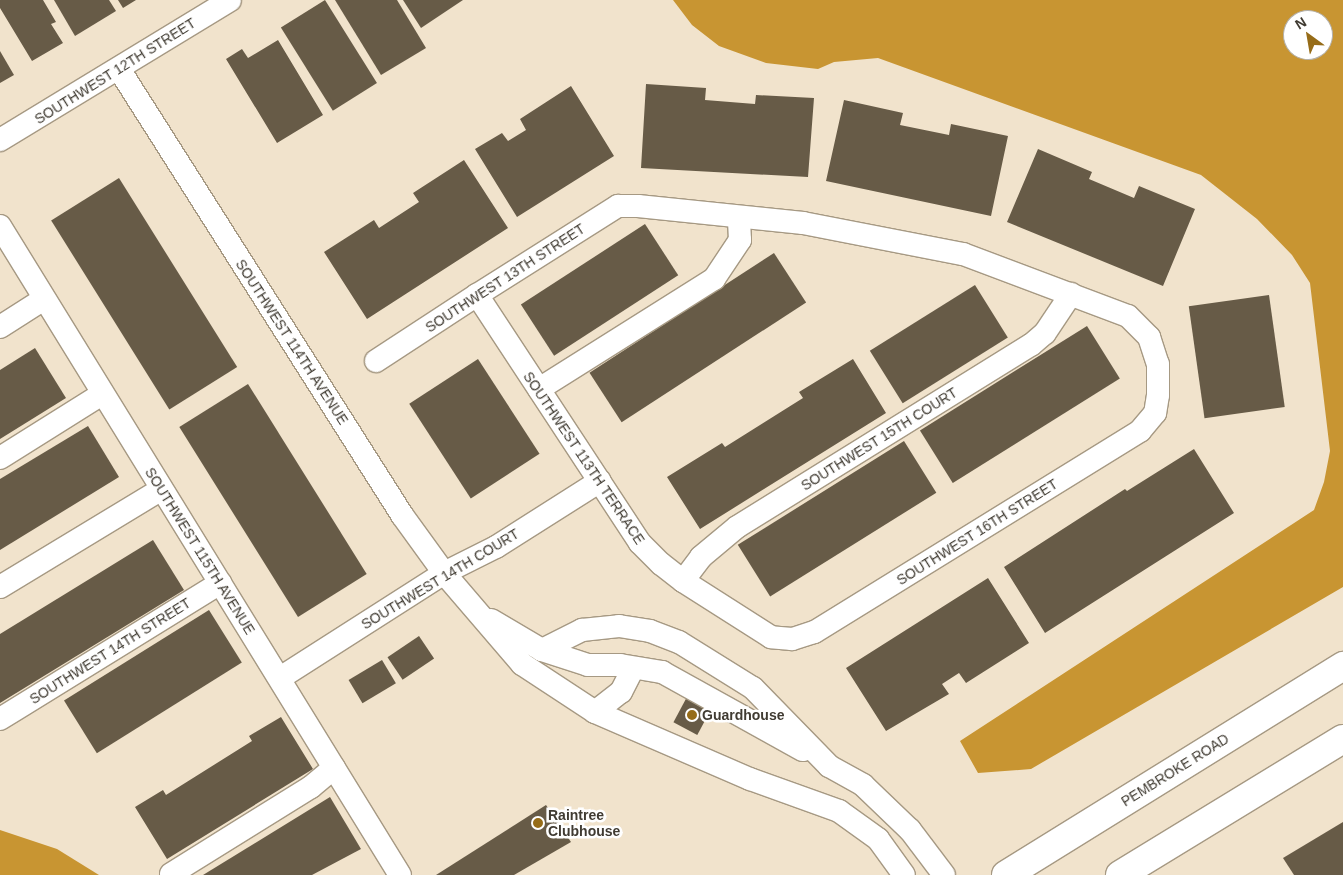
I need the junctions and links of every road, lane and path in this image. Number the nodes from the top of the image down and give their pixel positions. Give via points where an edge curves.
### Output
1 (230, 0) edge
2 (119, 68) junction
3 (0, 140) edge
4 (739, 218) junction
5 (0, 226) edge
6 (1071, 294) junction
7 (477, 295) junction
8 (44, 300) junction
9 (0, 327) edge
10 (376, 361) dead end
11 (539, 389) junction
12 (102, 394) junction
13 (1155, 414) joint
14 (0, 458) edge
15 (600, 481) junction
16 (160, 490) junction
17 (444, 573) junction
18 (684, 581) junction
19 (220, 583) junction
20 (0, 587) edge
21 (473, 609) junction
22 (792, 639) joint
23 (542, 650) junction
24 (1343, 666) edge
25 (633, 668) junction
26 (280, 678) junction
27 (595, 712) junction
28 (0, 719) edge
29 (1343, 739) edge
30 (829, 766) junction
31 (334, 768) junction
32 (395, 873) edge
33 (171, 874) edge
34 (904, 875) edge
35 (944, 875) edge
36 (1006, 875) edge
37 (1120, 875) edge

1 - 2 street, SOUTHWEST 12TH STREET
2 - 3 street, SOUTHWEST 12TH STREET
2 - 17 street, SOUTHWEST 114TH AVENUE via 402,515
4 - 6 street, SOUTHWEST 13TH STREET via 803,223 964,254
4 - 7 street, SOUTHWEST 13TH STREET via 618,206
4 - 11 street via 740,240 714,279
5 - 8 street, SOUTHWEST 115TH AVENUE
6 - 13 street, SOUTHWEST 13TH STREET via 1128,316 1150,337 1158,364
6 - 18 street, SOUTHWEST 15TH COURT via 1045,333 1031,346 737,527 701,557
7 - 10 street, SOUTHWEST 13TH STREET
7 - 11 street, SOUTHWEST 113TH TERRACE
8 - 9 street
8 - 12 street, SOUTHWEST 115TH AVENUE
11 - 15 street, SOUTHWEST 113TH TERRACE
12 - 14 street
12 - 16 street, SOUTHWEST 115TH AVENUE
13 - 22 street, SOUTHWEST 16TH STREET via 1131,436 814,632
15 - 17 street, SOUTHWEST 14TH COURT via 496,547
15 - 18 street, SOUTHWEST 113TH TERRACE via 640,543 660,564
16 - 19 street, SOUTHWEST 115TH AVENUE
16 - 20 street
17 - 21 street, SOUTHWEST 114TH AVENUE
17 - 26 street, SOUTHWEST 14TH COURT
18 - 22 street, SOUTHWEST 113TH TERRACE via 771,637
19 - 26 street, SOUTHWEST 115TH AVENUE
19 - 28 street, SOUTHWEST 14TH STREET
21 - 23 street
21 - 27 street, SOUTHWEST 114TH AVENUE via 522,664
23 - 25 street via 588,665
23 - 30 street via 582,630 619,626 650,631 679,642 753,688
24 - 36 main road, PEMBROKE ROAD
25 - 27 street via 621,692
25 - 30 street via 662,672
26 - 31 street, SOUTHWEST 115TH AVENUE
27 - 34 street, SOUTHWEST 114TH AVENUE via 750,779 839,810 878,839
29 - 37 main road
30 - 35 street via 863,785 894,813
31 - 32 street, SOUTHWEST 115TH AVENUE
31 - 33 street via 311,787

